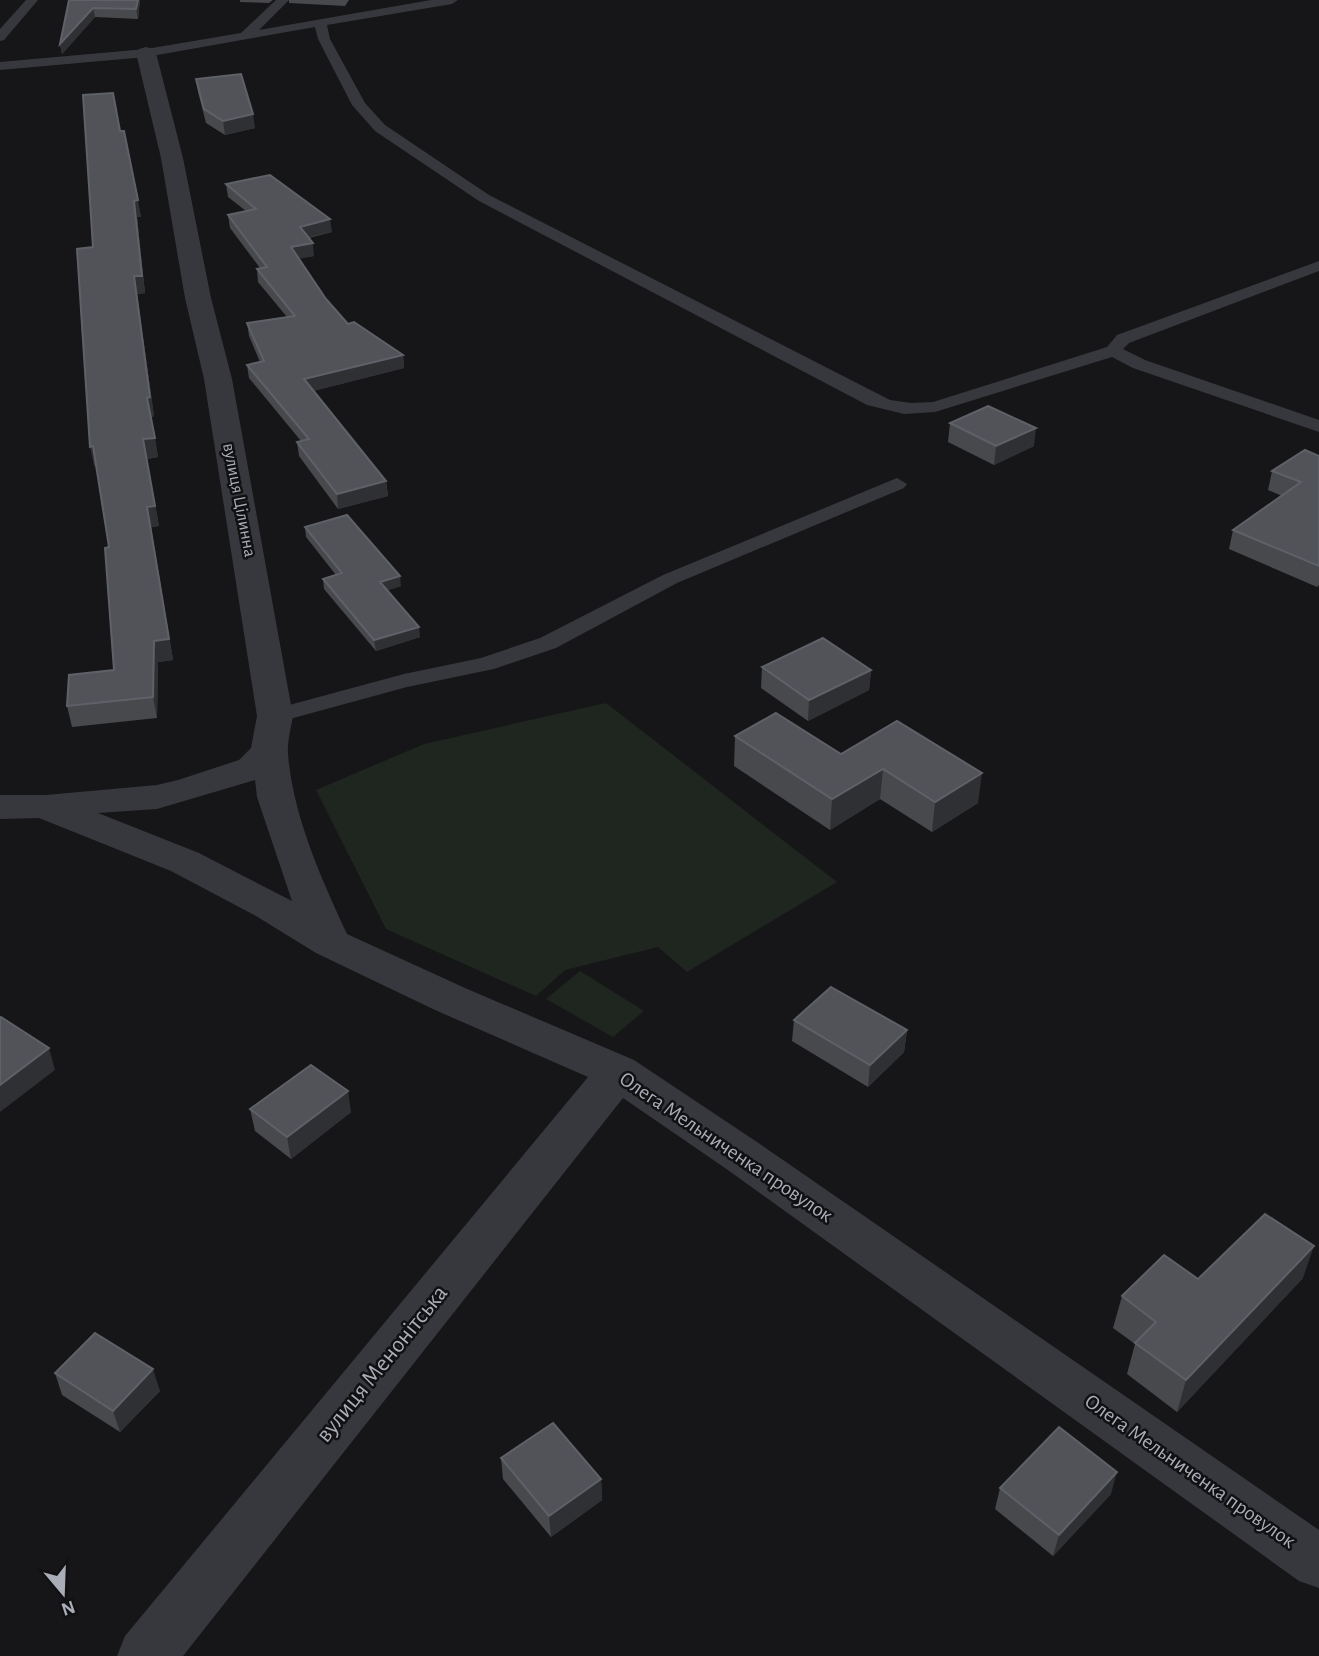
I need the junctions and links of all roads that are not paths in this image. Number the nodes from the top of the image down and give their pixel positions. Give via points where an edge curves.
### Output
1 (32, 0) edge
2 (283, 0) edge
3 (452, 0) edge
4 (320, 23) junction
5 (0, 37) edge
6 (244, 37) junction
7 (146, 53) junction
8 (0, 66) edge
9 (1319, 266) edge
10 (1113, 351) junction
11 (1319, 426) edge
12 (897, 484) dead end
13 (272, 733) junction
14 (22, 807) edge
15 (331, 943) junction
16 (618, 1072) junction
17 (1319, 1562) edge
18 (146, 1656) edge

1 - 5 lane
2 - 6 lane
3 - 4 lane
4 - 6 lane
4 - 10 lane via 359,105 380,128 435,167 484,198 873,401 905,409 935,407
6 - 7 lane
7 - 8 lane
7 - 13 street, вулиця Цілинна via 218,379
9 - 10 lane via 1123,339
10 - 11 lane
12 - 13 lane via 670,579 548,643 486,664 404,681
13 - 14 street via 252,768 168,794
13 - 15 street, вулиця Цілинна via 276,797
14 - 15 street, Олега Мельниченка провулок via 185,862
15 - 16 street, Олега Мельниченка провулок
16 - 17 street, Олега Мельниченка провулок
16 - 18 street, вулиця Менонітська

